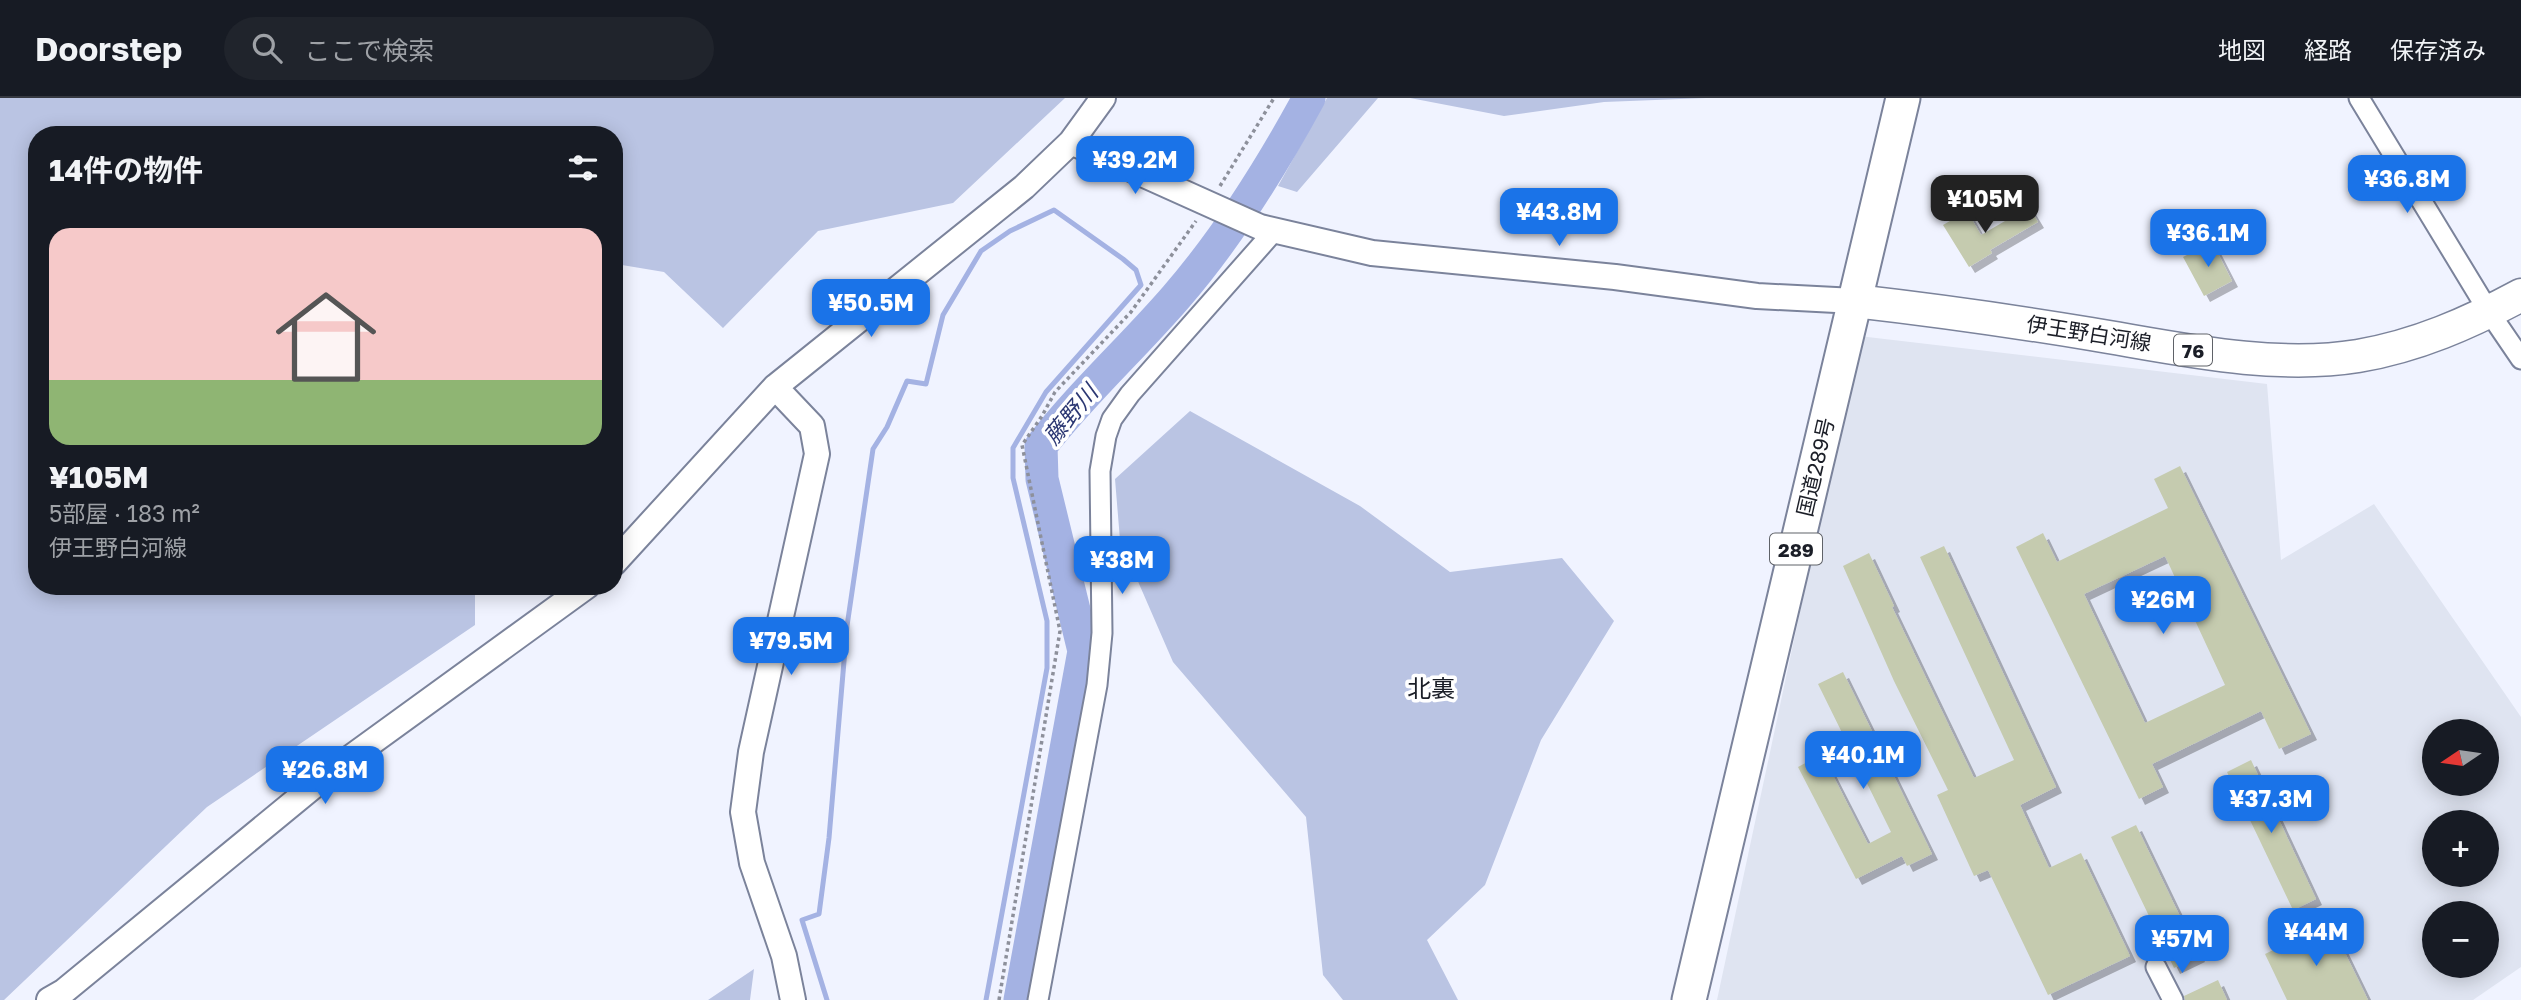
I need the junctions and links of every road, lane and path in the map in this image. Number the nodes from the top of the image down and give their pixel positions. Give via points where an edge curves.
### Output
1 (1103, 98) edge
2 (1903, 98) edge
3 (2359, 98) edge
4 (1071, 142) junction
5 (1267, 228) junction
6 (2521, 295) edge
7 (1855, 301) junction
8 (2489, 312) junction
9 (2521, 359) edge
10 (775, 387) junction
11 (623, 553) edge
12 (575, 595) edge
13 (2156, 967) dead end
14 (49, 1000) edge
15 (793, 1000) edge
16 (1038, 1000) edge
17 (1689, 1000) edge
18 (2172, 1000) edge

1 - 4 street
2 - 7 highway, 国道289号 / 289
3 - 8 street
4 - 5 street
4 - 10 street via 1024,187
5 - 7 street via 1372,253 1757,296
5 - 16 street via 1129,394 1106,436 1100,471 1102,633 1097,685
6 - 8 main road, 伊王野白河線 / 76
7 - 8 main road, 伊王野白河線 / 76 via 2255,358 2304,360 2403,346
7 - 17 highway, 国道289号 / 289
8 - 9 street
10 - 11 street
10 - 15 street via 812,426 817,454 751,752 743,812 752,863 784,956
12 - 14 street via 331,771
13 - 18 street

